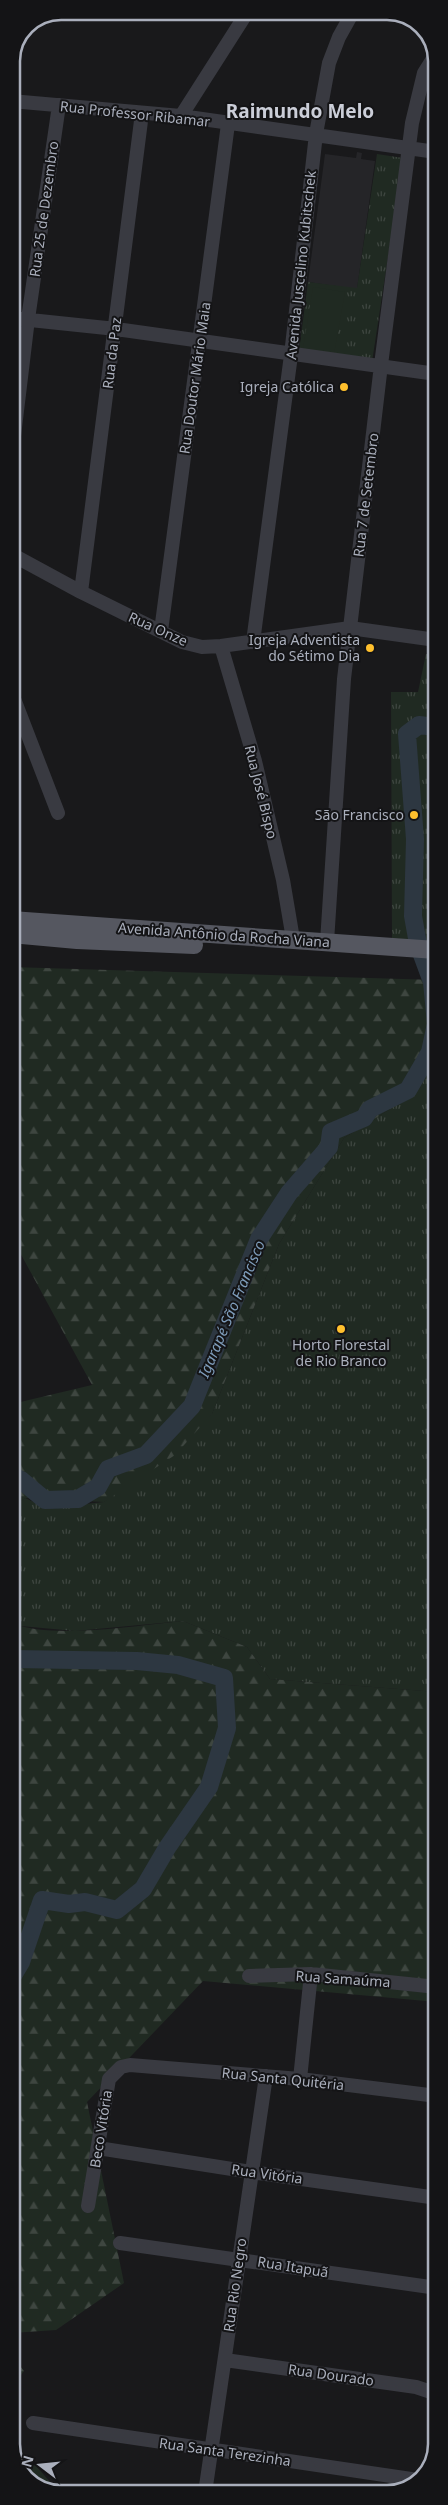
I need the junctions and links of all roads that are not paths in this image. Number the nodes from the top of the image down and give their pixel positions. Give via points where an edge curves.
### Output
1 (243, 20) edge
2 (349, 20) edge
3 (428, 67) edge
4 (20, 103) edge
5 (59, 105) junction
6 (142, 113) junction
7 (181, 116) junction
8 (228, 124) junction
9 (316, 134) junction
10 (409, 149) junction
11 (428, 151) edge
12 (20, 319) edge
13 (28, 320) junction
14 (116, 329) junction
15 (200, 341) junction
16 (292, 355) junction
17 (381, 365) junction
18 (428, 373) edge
19 (20, 386) edge
20 (20, 559) edge
21 (81, 592) junction
22 (350, 628) junction
23 (161, 631) junction
24 (428, 639) edge
25 (253, 642) junction
26 (221, 646) junction
27 (20, 720) edge
28 (58, 814) dead end
29 (20, 921) edge
30 (20, 935) edge
31 (293, 939) junction
32 (327, 942) junction
33 (428, 951) edge
34 (412, 953) junction
35 (428, 956) edge
36 (311, 1974) junction
37 (249, 1976) dead end
38 (428, 1986) edge
39 (130, 2065) joint
40 (266, 2076) junction
41 (300, 2079) junction
42 (428, 2095) edge
43 (98, 2148) junction
44 (251, 2172) junction
45 (428, 2197) edge
46 (88, 2206) dead end
47 (120, 2243) dead end
48 (238, 2258) junction
49 (428, 2287) edge
50 (225, 2360) junction
51 (428, 2391) edge
52 (33, 2423) dead end
53 (211, 2449) junction
54 (409, 2479) edge
55 (206, 2485) edge

1 - 7 street
2 - 9 street, Avenida Juscelino Kubitschek via 330,63
3 - 10 street, Rua 7 de Setembro via 412,123
4 - 5 street, Rua Professor Ribamar
5 - 6 street, Rua Professor Ribamar
5 - 13 street, Rua 25 de Dezembro
6 - 7 street, Rua Professor Ribamar
6 - 14 street, Rua da Paz
7 - 8 street, Rua Professor Ribamar
8 - 9 street, Rua Professor Ribamar
8 - 15 street, Rua Doutor Mário Maia
9 - 10 street, Rua Professor Ribamar
9 - 16 street, Avenida Juscelino Kubitschek
10 - 11 street, Rua Professor Ribamar
10 - 17 street, Rua 7 de Setembro
12 - 13 street
13 - 14 street
13 - 19 street, Rua 25 de Dezembro
14 - 15 street
14 - 21 street, Rua da Paz
15 - 16 street
15 - 23 street, Rua Doutor Mário Maia
16 - 17 street
16 - 25 street, Avenida Juscelino Kubitschek
17 - 18 street
17 - 22 street, Rua 7 de Setembro
20 - 21 street, Rua Onze
21 - 23 street, Rua Onze
22 - 24 street, Rua Onze
22 - 25 street, Rua Onze
22 - 32 street, Rua 7 de Setembro
23 - 26 street, Rua Onze via 182,642 202,647
25 - 26 street, Rua Onze
26 - 31 street, Rua José Bispo via 255,761 283,880
27 - 28 street
29 - 31 main road, Avenida Antônio da Rocha Viana
30 - 34 main road, Avenida Antônio da Rocha Viana via 77,940
31 - 32 main road, Avenida Antônio da Rocha Viana
32 - 34 main road, Avenida Antônio da Rocha Viana
33 - 34 main road, Avenida Antônio da Rocha Viana
34 - 35 main road, Avenida Antônio da Rocha Viana
36 - 37 street, Rua Samaúma
36 - 38 street, Rua Samaúma
36 - 41 street
39 - 40 street, Rua Santa Quitéria
39 - 43 street, Beco Vitória via 121,2067 109,2078
40 - 41 street, Rua Santa Quitéria
40 - 44 street, Rua Rio Negro
41 - 42 street, Rua Santa Quitéria
43 - 44 street, Rua Vitória
43 - 46 street, Beco Vitória
44 - 45 street, Rua Vitória
44 - 48 street, Rua Rio Negro
47 - 48 street, Rua Itapuã
48 - 49 street, Rua Itapuã
48 - 50 street, Rua Rio Negro
50 - 51 street, Rua Dourado
50 - 53 street, Rua Rio Negro
52 - 53 street, Rua Santa Terezinha
53 - 54 street, Rua Santa Terezinha
53 - 55 street, Rua Rio Negro

